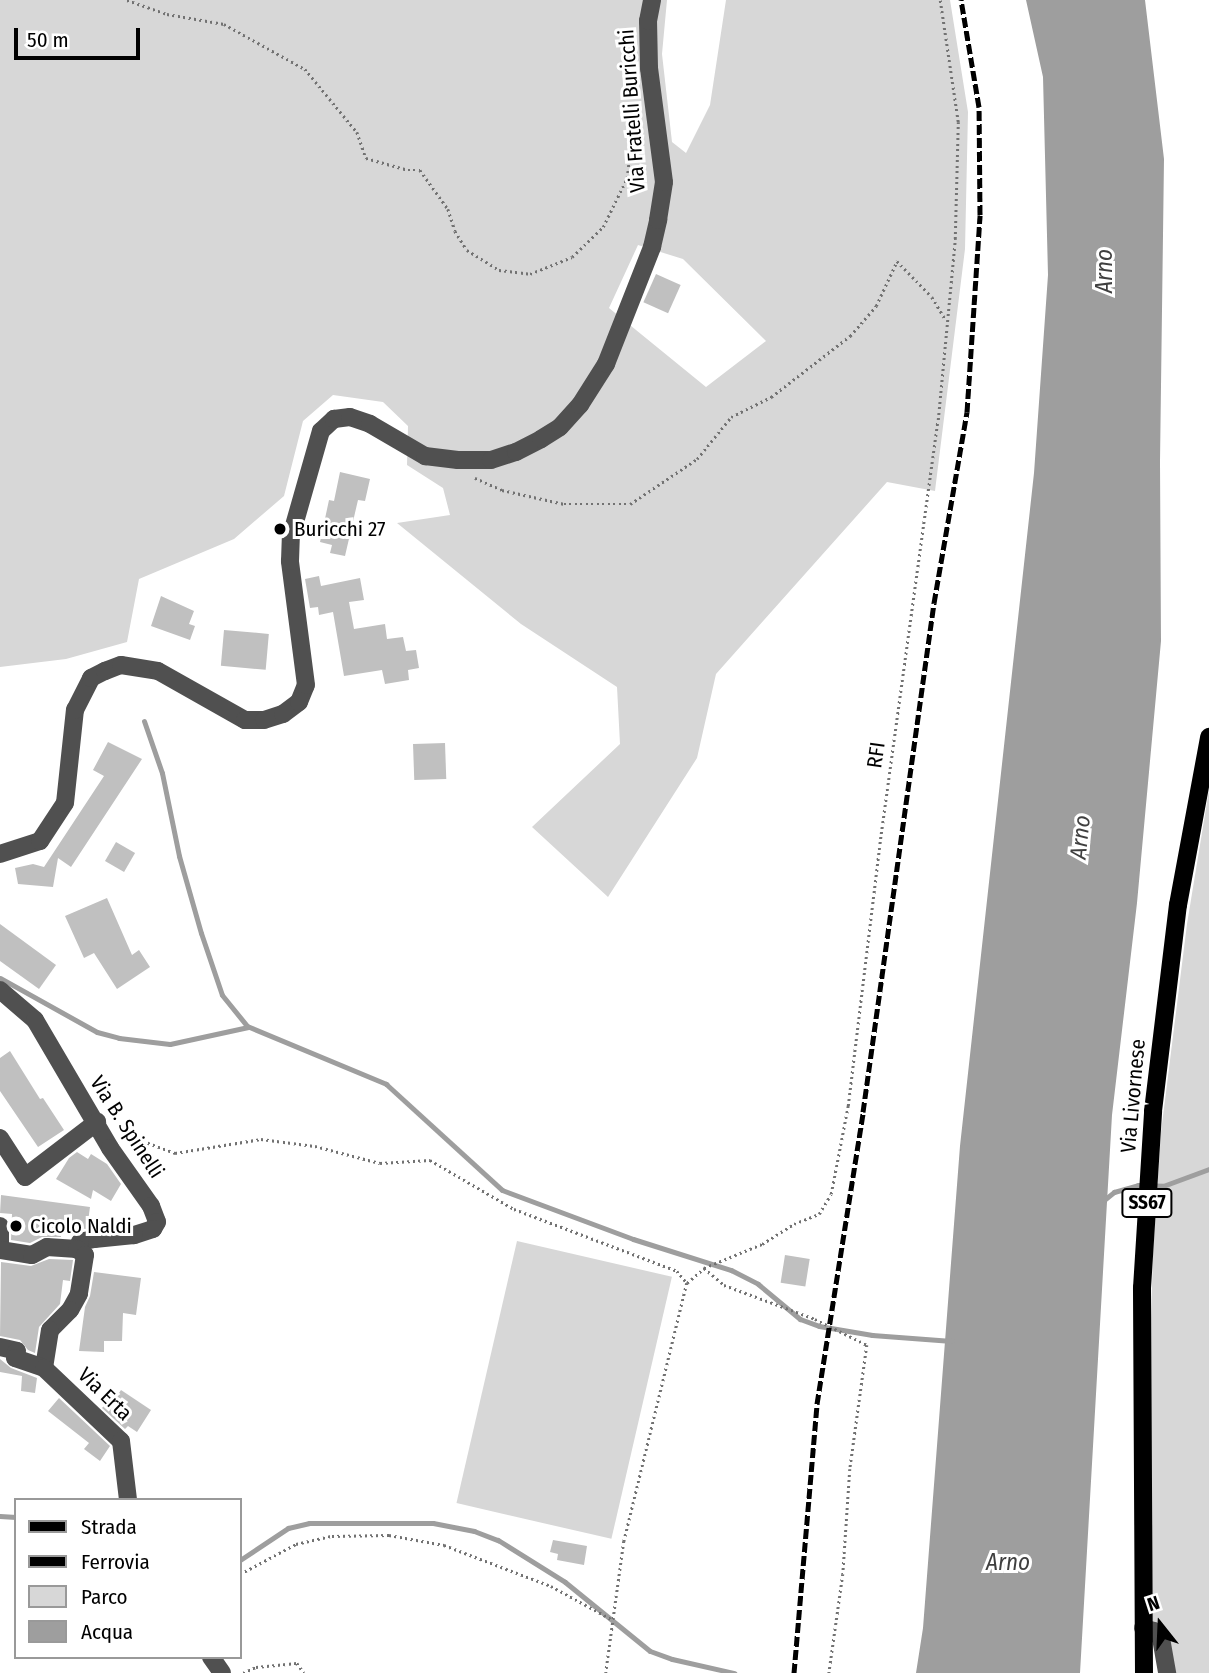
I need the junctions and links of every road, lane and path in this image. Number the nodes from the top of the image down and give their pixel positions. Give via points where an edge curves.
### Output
1 (127, 0) edge
2 (652, 0) edge
3 (940, 0) edge
4 (636, 97) dead end
5 (946, 320) junction
6 (464, 473) dead end
7 (1209, 737) edge
8 (0, 855) edge
9 (0, 990) edge
10 (97, 1122) junction
11 (0, 1138) edge
12 (1, 1241) edge
13 (77, 1249) junction
14 (705, 1268) junction
15 (687, 1283) junction
16 (0, 1347) edge
17 (44, 1368) junction
18 (128, 1498) edge
19 (242, 1573) edge
20 (613, 1620) junction
21 (1143, 1628) junction
22 (243, 1673) edge
23 (303, 1673) edge
24 (606, 1673) edge
25 (829, 1673) edge
26 (1143, 1673) edge
27 (1167, 1673) edge

1 - 4 path via 167,14 224,24 305,69 356,132 366,158 420,170 447,209 467,250 499,270 530,274 572,257 603,227 628,178
2 - 8 street, Via Fratelli Buricchi via 649,68 664,182 658,220 652,247 606,364 580,405 541,439 491,460 425,456 370,424 334,419 321,431 291,536 306,685 299,702 283,714 245,720 158,671 121,666 91,678 75,710 65,803 40,841
3 - 5 path, RFI via 958,122 956,239
5 - 6 path via 932,297 897,261 876,306 850,336 771,397 731,417 697,459 630,504 564,504 502,490
5 - 14 path, RFI via 938,420 848,1106 831,1194 818,1214
7 - 21 main road, Via Livornese / SS67 via 1178,905 1153,1111 1142,1288
9 - 10 street, Via B. Spinelli via 35,1020
10 - 11 street via 25,1177
10 - 13 street, Via B. Spinelli via 157,1222 153,1229 134,1236 94,1238 80,1242
10 - 15 path via 176,1153 261,1139 315,1146 380,1163 430,1160 514,1209 677,1271
12 - 13 street via 32,1255 47,1247
13 - 17 street via 85,1255 79,1294 50,1330
14 - 15 path
14 - 25 path via 724,1285 815,1319 867,1345
15 - 20 path via 624,1541
16 - 17 street, Via Erta via 17,1351 15,1358
17 - 18 street, Via Erta via 121,1441
19 - 20 path via 296,1544 332,1536 389,1535 444,1545 551,1586
20 - 24 path
21 - 26 main road, Via Livornese / SS67
21 - 27 street via 1161,1638
22 - 23 path via 256,1667 297,1663

